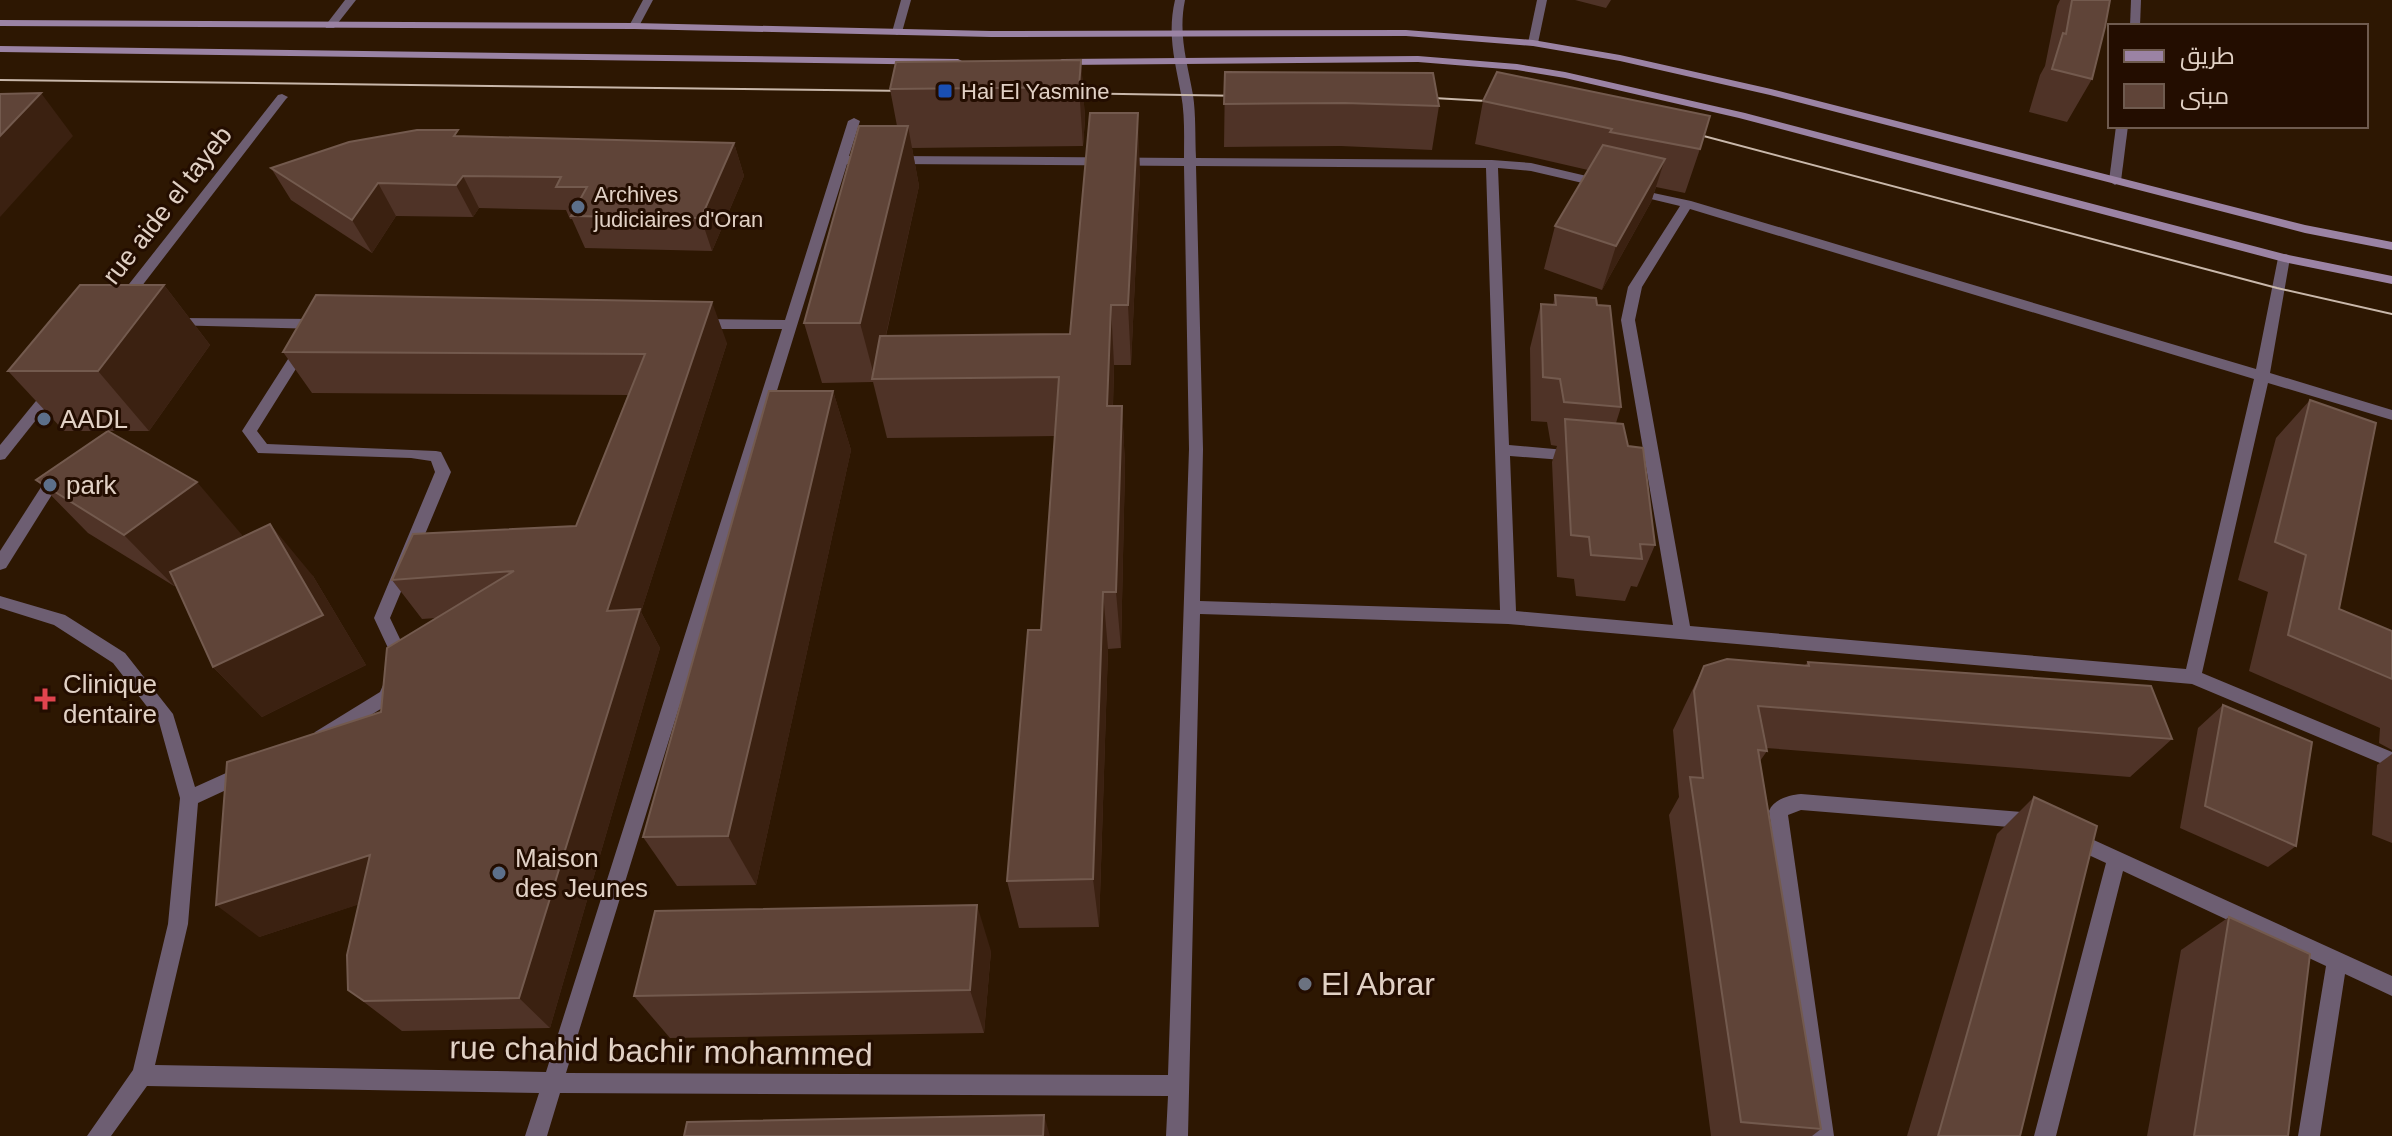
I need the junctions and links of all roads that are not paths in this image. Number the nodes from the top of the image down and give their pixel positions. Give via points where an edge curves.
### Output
1 (351, 0) edge
2 (648, 0) edge
3 (906, 0) edge
4 (1180, 0) edge
5 (1542, 0) edge
6 (2135, 1) edge
7 (0, 23) edge
8 (2135, 24) edge
9 (330, 26) junction
10 (634, 26) junction
11 (1174, 31) junction
12 (897, 32) junction
13 (1533, 43) junction
14 (0, 49) edge
15 (978, 62) edge
16 (1054, 62) edge
17 (1177, 62) junction
18 (282, 97) dead end
19 (854, 121) dead end
20 (2122, 128) edge
21 (842, 160) junction
22 (1189, 161) junction
23 (1492, 164) junction
24 (2115, 181) junction
25 (1687, 204) junction
26 (2392, 246) edge
27 (2284, 258) junction
28 (2392, 280) edge
29 (117, 309) edge
30 (153, 322) edge
31 (680, 324) edge
32 (790, 325) junction
33 (2262, 376) junction
34 (60, 381) edge
35 (2392, 415) edge
36 (1502, 450) junction
37 (0, 455) edge
38 (1593, 457) edge
39 (50, 485) edge
40 (0, 564) edge
41 (0, 602) edge
42 (1192, 607) junction
43 (1508, 617) junction
44 (1683, 633) junction
45 (2193, 677) junction
46 (307, 744) edge
47 (2392, 760) edge
48 (268, 762) edge
49 (189, 798) junction
50 (2117, 858) junction
51 (2337, 961) junction
52 (2392, 986) edge
53 (142, 1075) junction
54 (553, 1083) junction
55 (1179, 1086) junction
56 (98, 1136) edge
57 (536, 1136) edge
58 (1177, 1136) edge
59 (1823, 1136) edge
60 (2045, 1136) edge
61 (2309, 1136) edge

1 - 9 street
2 - 10 street
3 - 12 street
4 - 11 street
5 - 13 street
6 - 8 street
7 - 9 main road
9 - 10 main road
10 - 12 main road
11 - 12 main road
11 - 13 main road via 1406,33
11 - 17 street
13 - 24 main road via 1694,74
14 - 15 main road
16 - 17 main road
17 - 22 street via 1188,96
17 - 27 main road via 1418,59 1565,75 1741,115
18 - 29 street, rue aide el tayeb
19 - 21 street
20 - 24 street
21 - 22 street
21 - 32 street
22 - 23 street
22 - 42 street via 1196,449
23 - 25 street via 1531,167
23 - 36 street
24 - 26 main road
25 - 33 street
25 - 44 street via 1635,287 1628,320 1646,461
27 - 28 main road
27 - 33 street
30 - 46 street via 326,324 249,431 263,449 436,456 443,472 382,618 402,660 386,697
31 - 32 street
32 - 54 street
33 - 35 street
33 - 45 street
34 - 37 street
36 - 38 street
36 - 43 street
39 - 40 street
41 - 49 street via 59,620 119,658 167,719
42 - 43 street
42 - 55 street
43 - 44 street
44 - 45 street
45 - 47 street
48 - 49 street
49 - 53 street via 178,924
50 - 51 street
50 - 59 street via 2030,819 1801,802 1778,811
50 - 60 street
51 - 52 street
51 - 61 street
53 - 54 street, rue chahid bachir mohammed
53 - 56 street
54 - 55 street, rue chahid bachir mohammed
54 - 57 street
55 - 58 street

